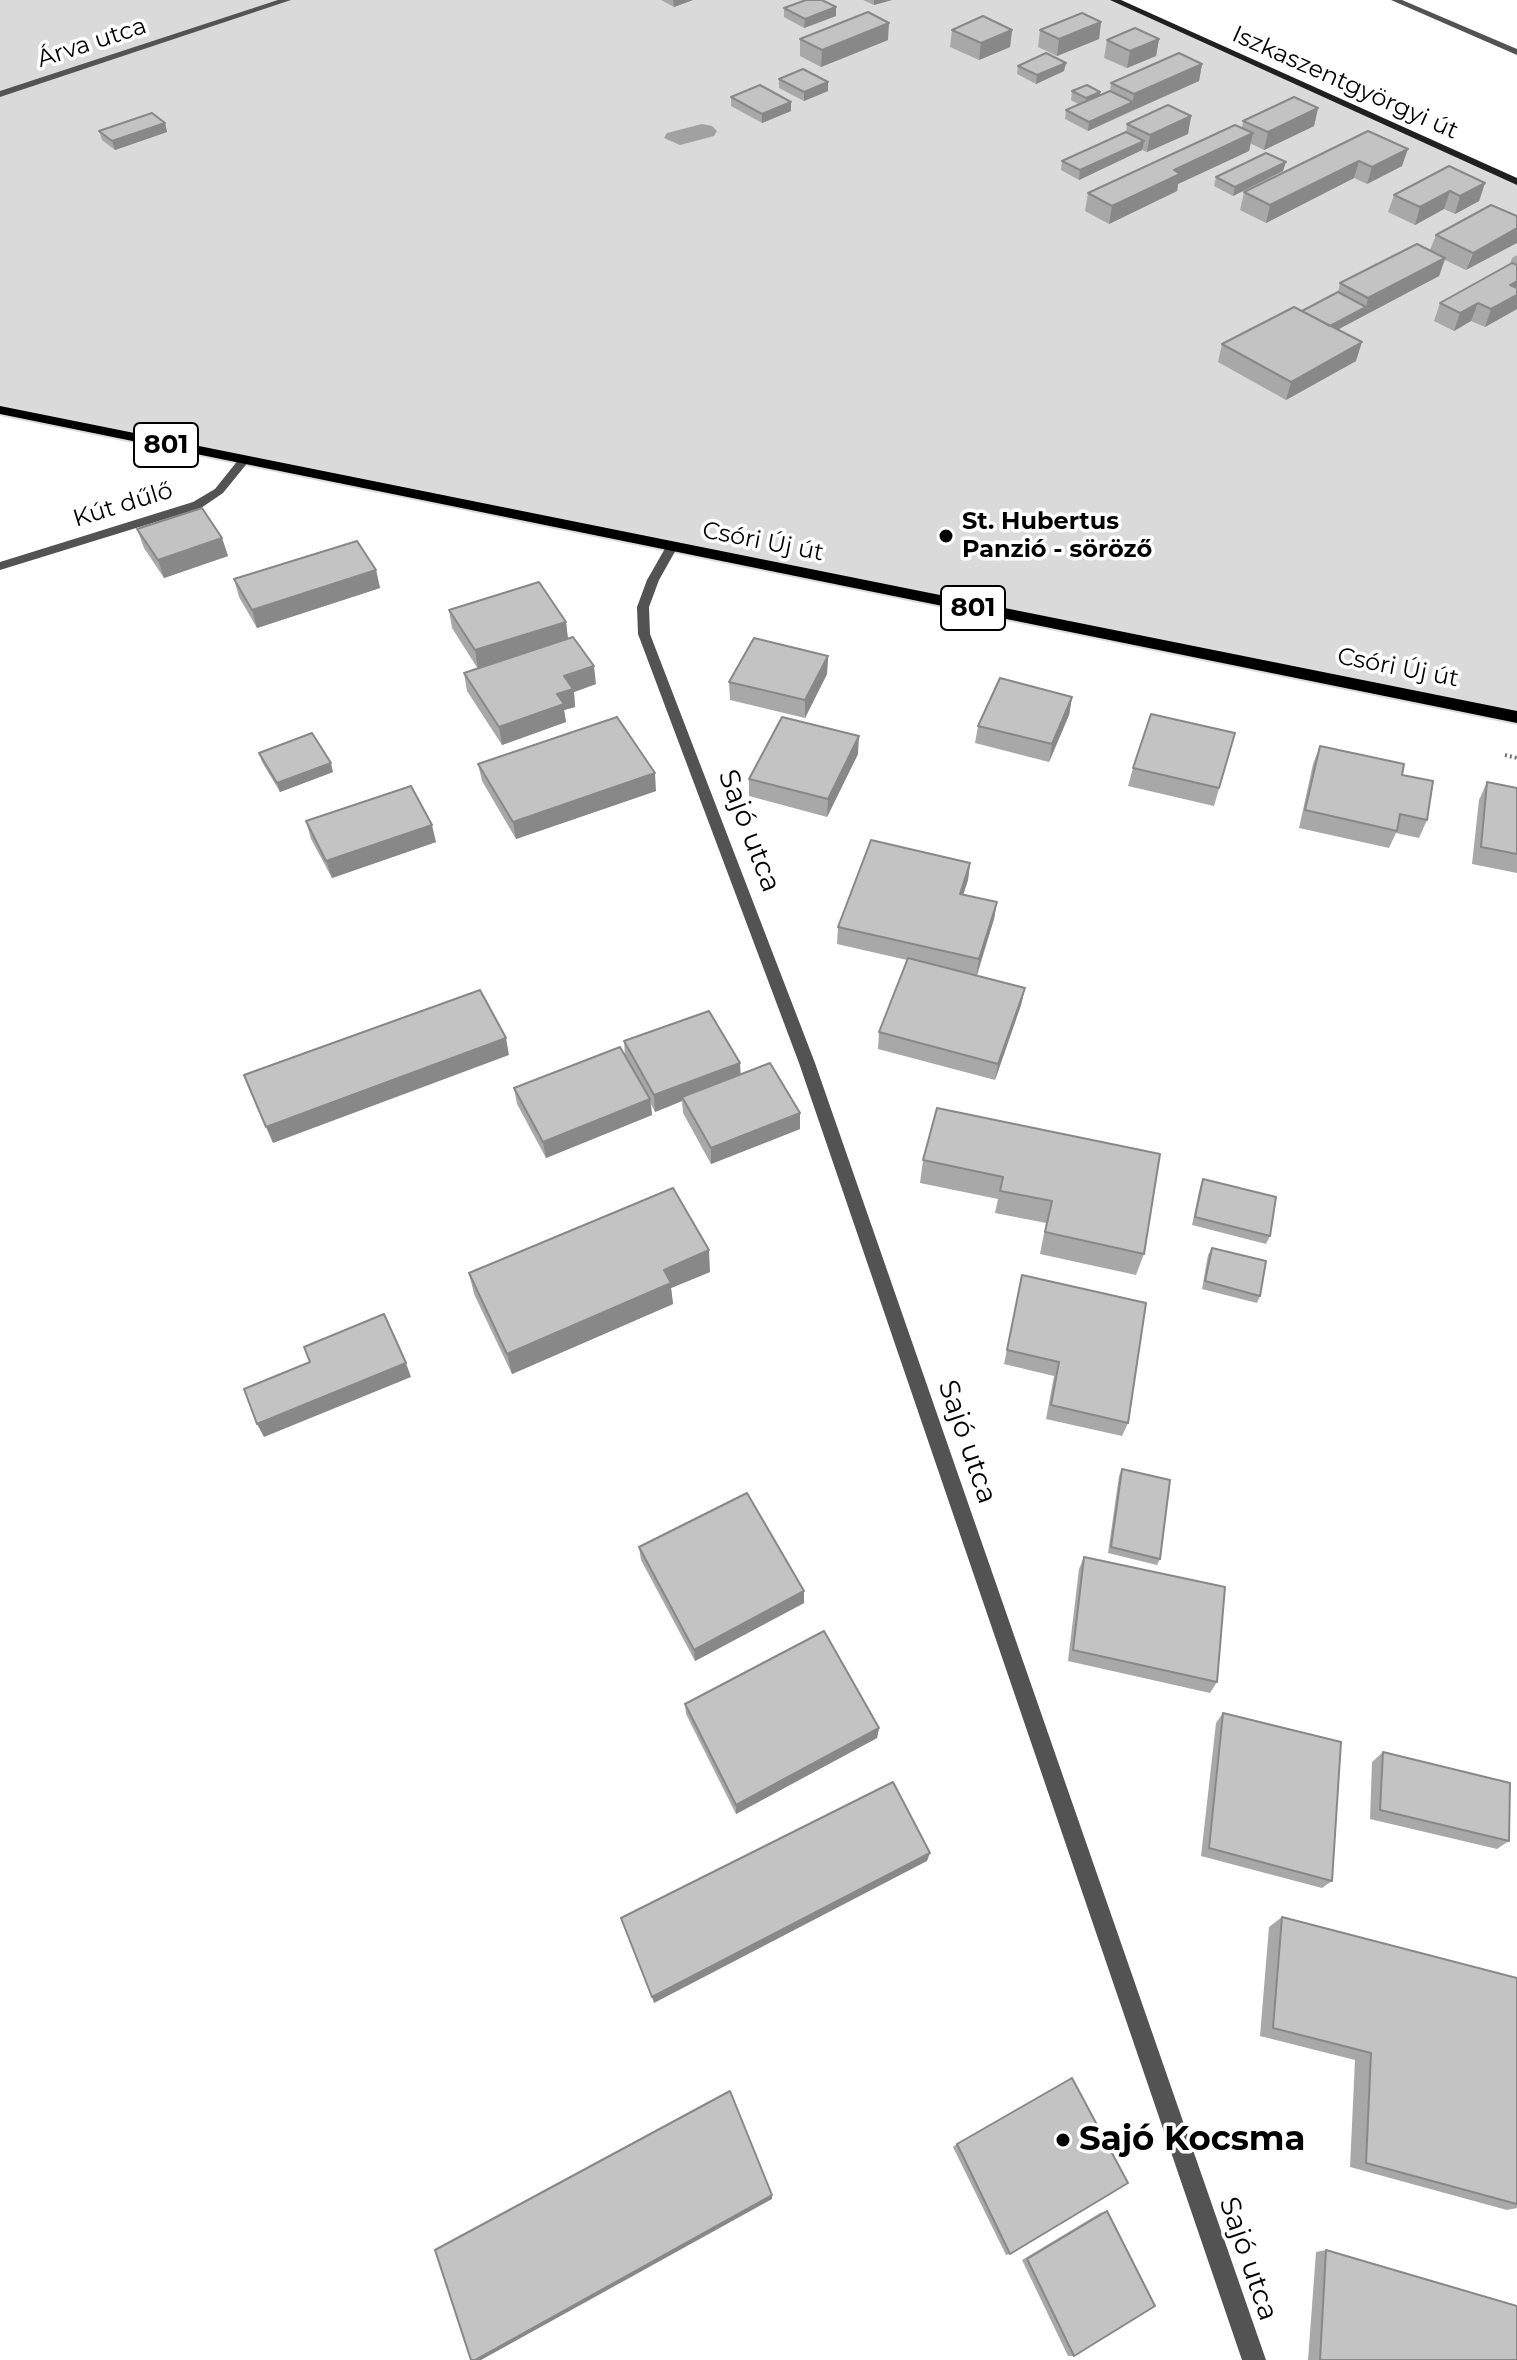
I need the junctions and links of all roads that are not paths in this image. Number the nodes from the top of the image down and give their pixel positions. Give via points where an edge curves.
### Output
1 (287, 0) edge
2 (1114, 0) edge
3 (1395, 0) edge
4 (1517, 52) edge
5 (0, 94) edge
6 (1517, 182) edge
7 (0, 410) edge
8 (243, 461) junction
9 (671, 548) junction
10 (0, 566) edge
11 (1517, 717) edge
12 (1254, 2360) edge

1 - 5 street, Árva utca
2 - 6 main road, Iszkaszentgyörgyi út
3 - 4 street
7 - 8 main road, Csóri Új út / 801
8 - 9 main road, Csóri Új út / 801
8 - 10 street, Kút dűlő via 219,491 197,505
9 - 11 main road, Csóri Új út / 801
9 - 12 street, Sajó utca via 645,602 644,634 807,1063

